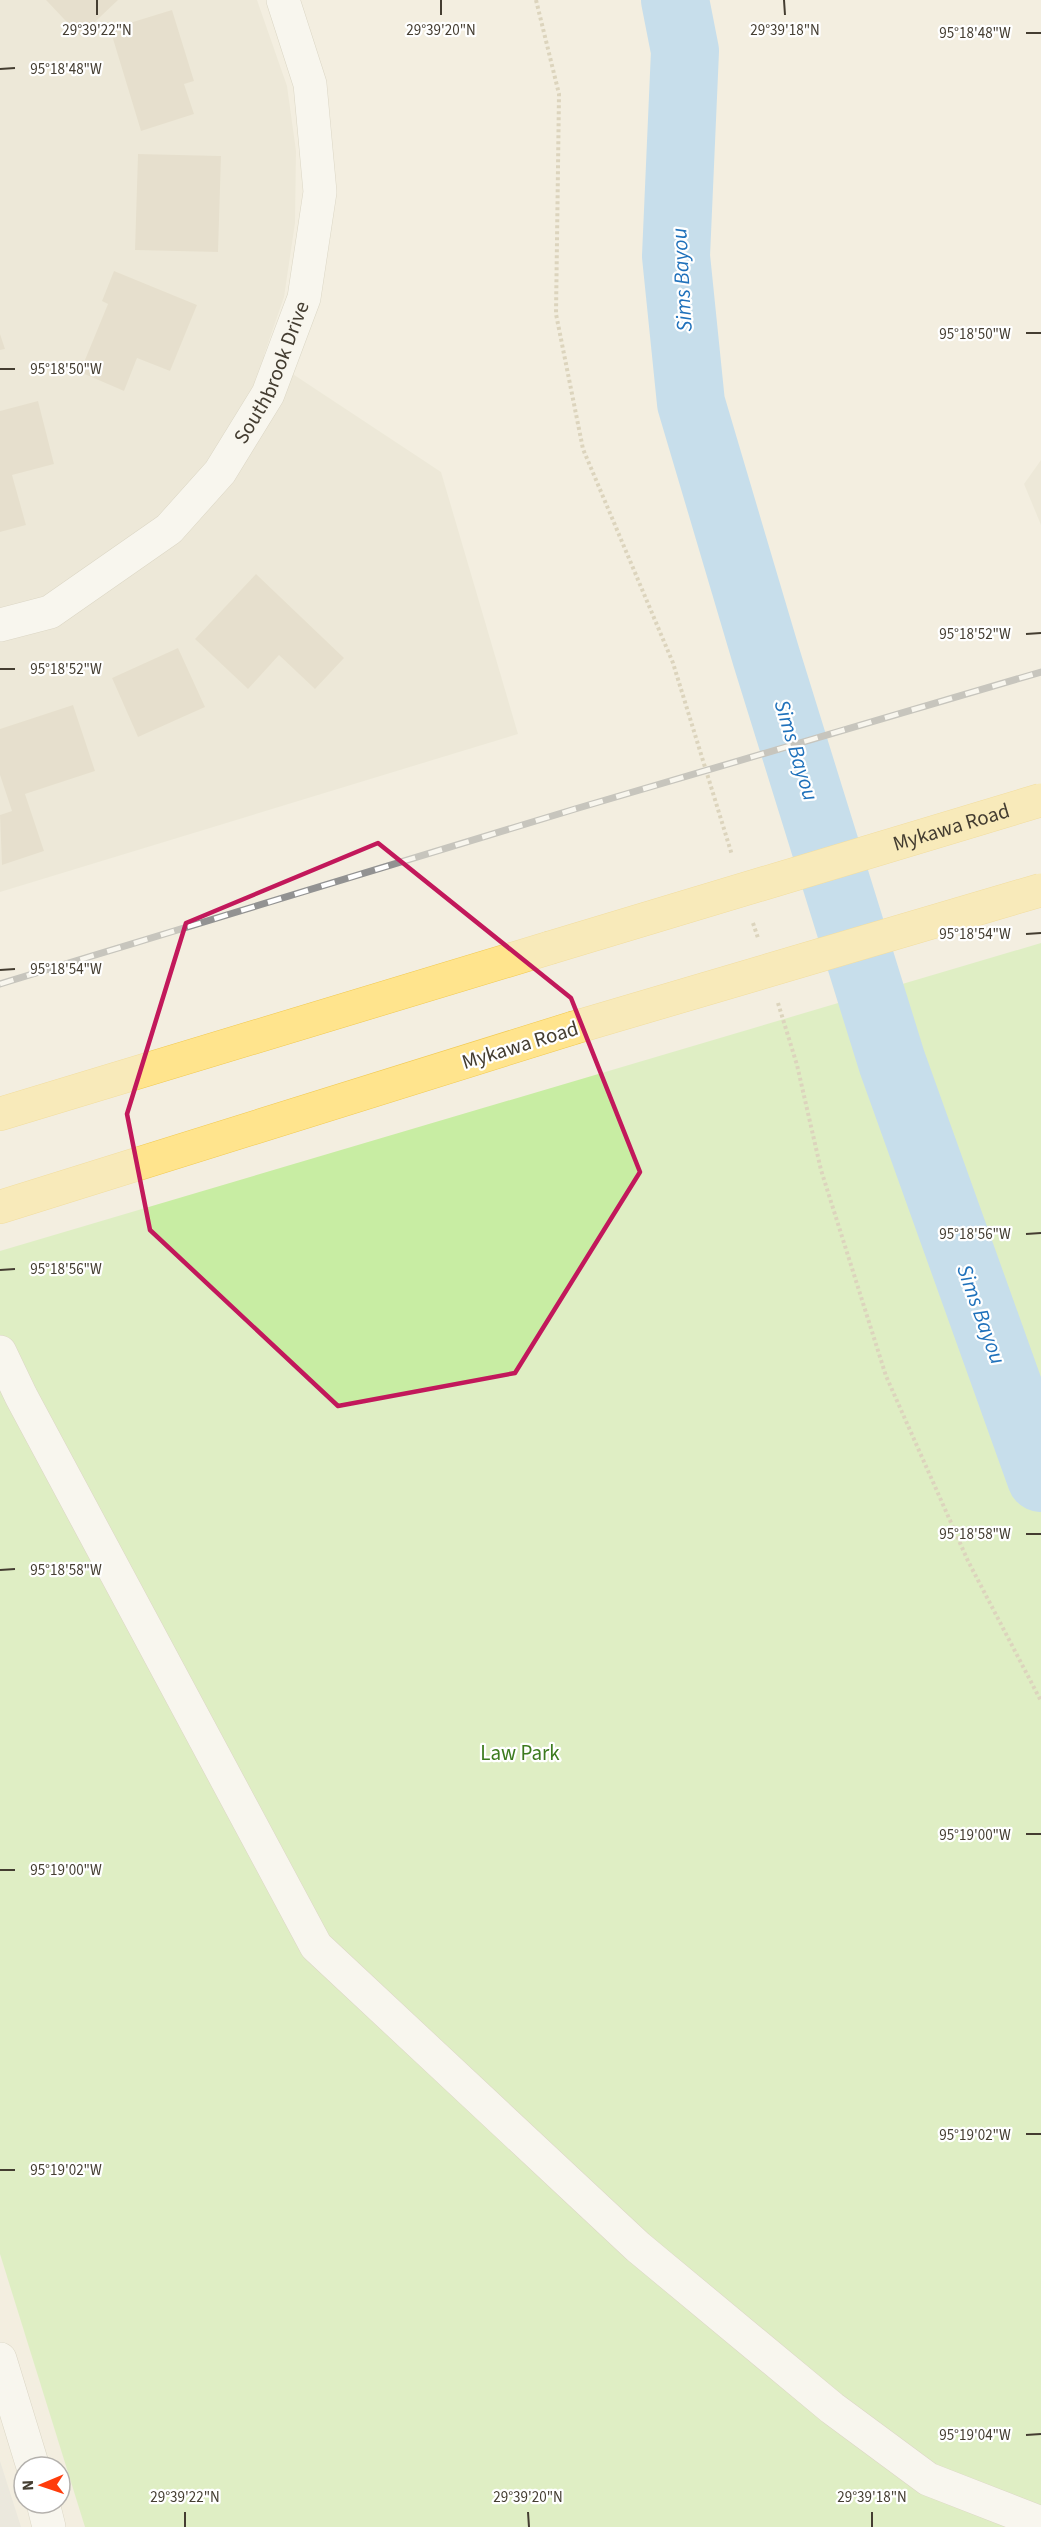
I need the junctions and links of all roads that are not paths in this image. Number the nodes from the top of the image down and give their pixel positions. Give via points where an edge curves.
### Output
1 (283, 0) edge
2 (0, 625) edge
3 (1041, 800) edge
4 (1041, 890) edge
5 (0, 1114) edge
6 (0, 1207) edge
7 (0, 1352) edge
8 (0, 2359) edge
9 (29, 2455) edge
10 (1041, 2523) edge

1 - 2 street, Southbrook Drive via 310,84 320,192 304,298 268,394 220,472 169,529 50,612
3 - 5 main road, Mykawa Road, bridge
4 - 6 main road, Mykawa Road, bridge via 573,1028
7 - 10 street via 316,1946 638,2247 832,2408 928,2479
8 - 9 street

